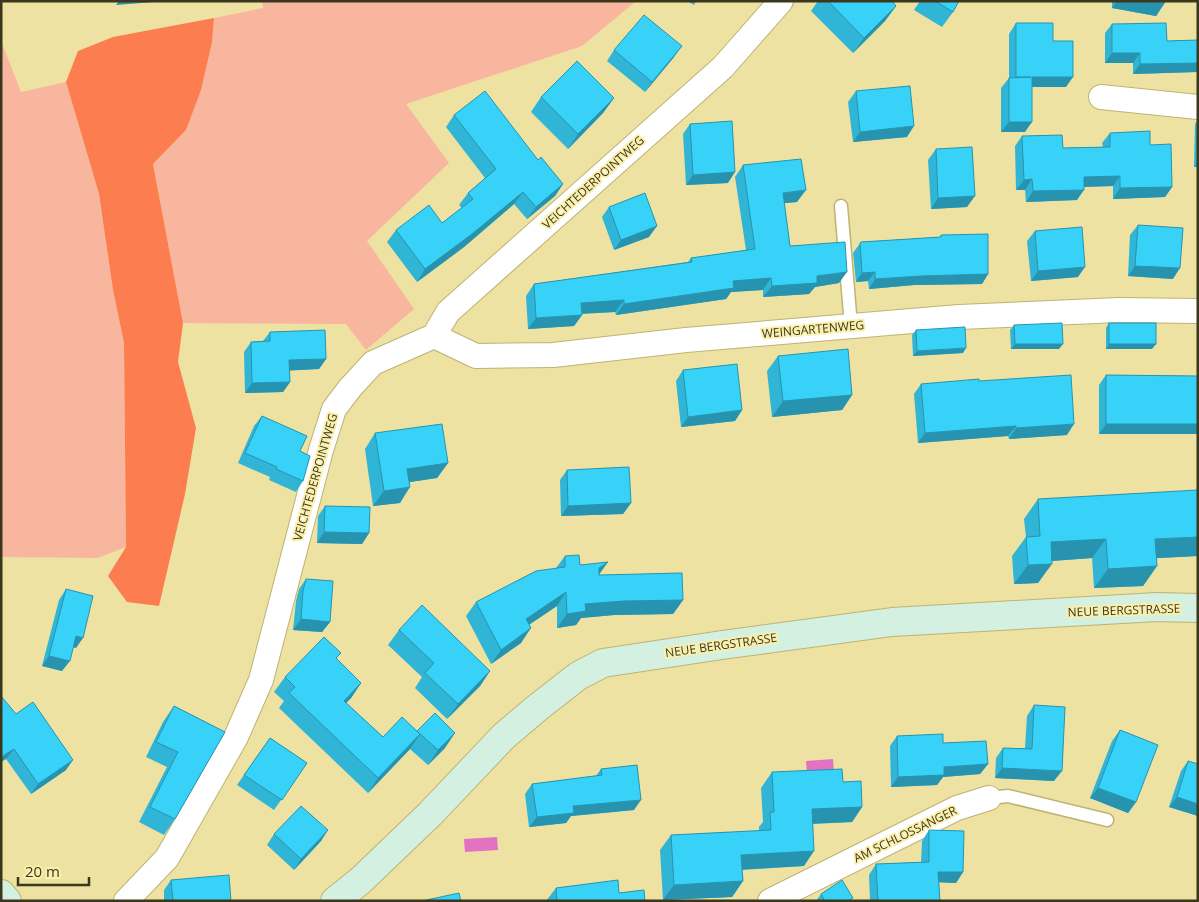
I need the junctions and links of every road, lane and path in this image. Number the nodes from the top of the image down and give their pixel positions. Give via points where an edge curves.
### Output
1 (781, 1) edge
2 (1101, 97) dead end
3 (1198, 107) edge
4 (841, 206) dead end
5 (1198, 311) edge
6 (851, 326) junction
7 (434, 336) junction
8 (1198, 608) edge
9 (989, 798) joint
10 (1107, 820) dead end
11 (1, 894) edge
12 (7, 901) edge
13 (126, 901) edge
14 (335, 901) edge
15 (770, 901) edge

1 - 7 street, VEICHTEDERPOINTWEG via 723,67 448,312
2 - 3 street
4 - 6 lane
5 - 6 street, WEINGARTENWEG via 1118,310 959,317
6 - 7 street, WEINGARTENWEG via 553,355 476,356
7 - 13 street, VEICHTEDERPOINTWEG via 373,363 334,409 320,450 260,680 250,704 236,737 166,858
8 - 14 street, NEUE BERGSTRASSE via 1138,608 892,622 603,663 558,690 504,736 430,814
9 - 10 lane, AM SCHLOSSANGER via 1008,796
9 - 15 street, AM SCHLOSSANGER via 957,808
11 - 12 street

